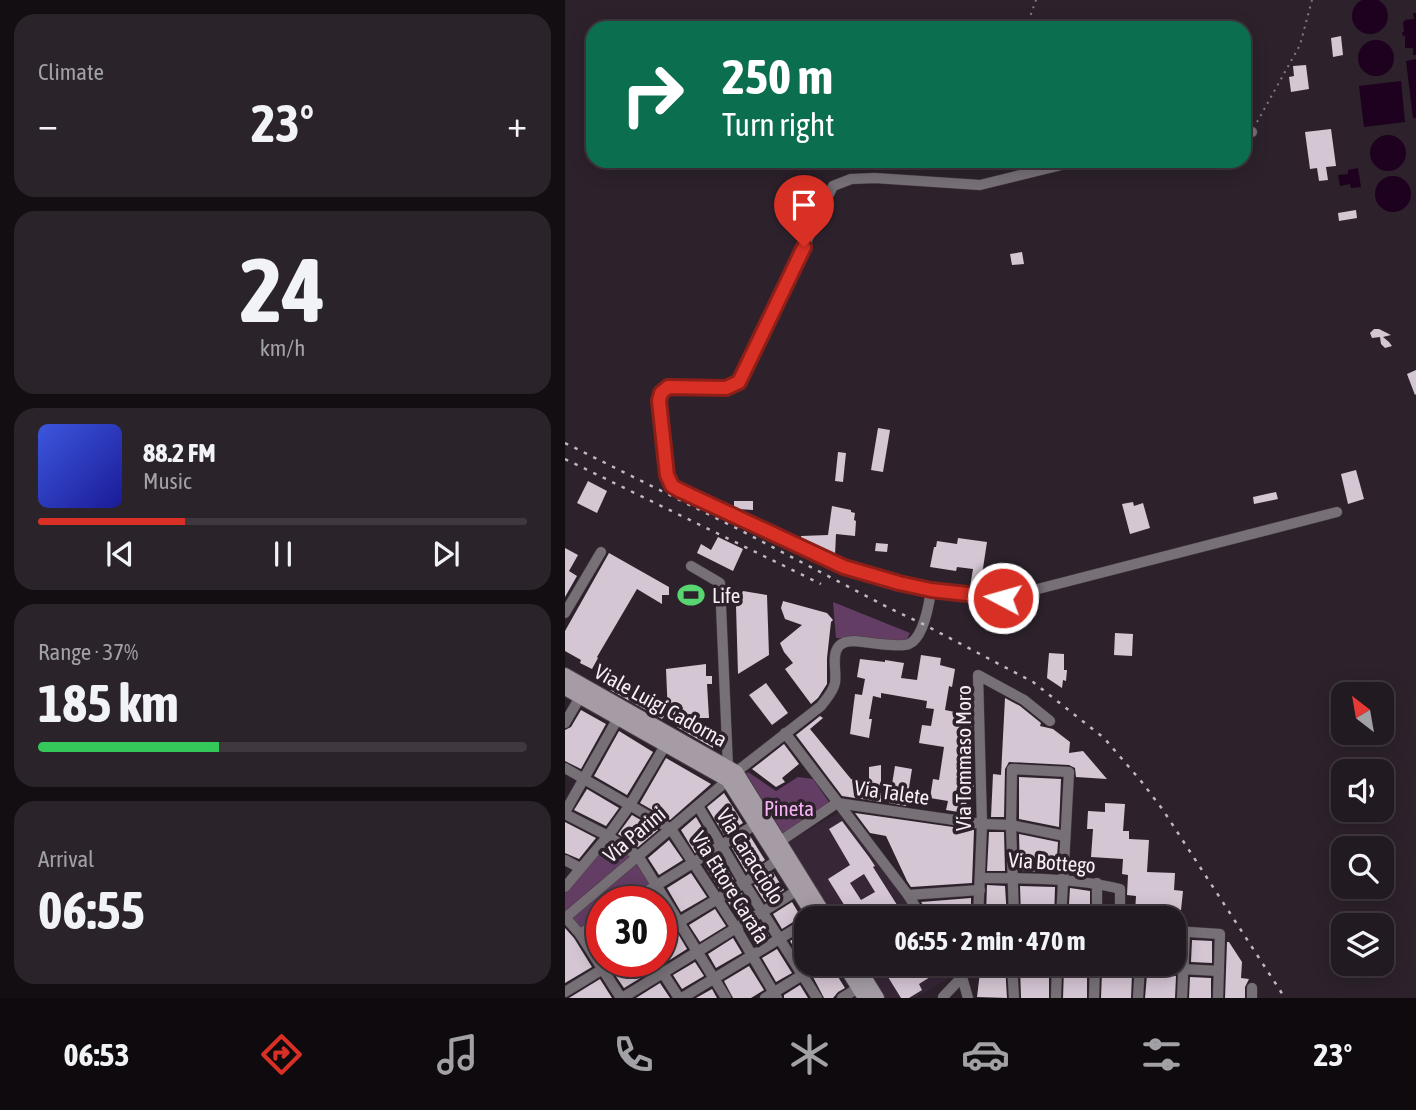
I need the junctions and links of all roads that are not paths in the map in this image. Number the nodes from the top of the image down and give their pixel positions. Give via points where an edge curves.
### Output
1 (1049, 168) edge
2 (1337, 512) dead end
3 (601, 552) dead end
4 (690, 566) dead end
5 (931, 590) junction
6 (565, 613) edge
7 (565, 675) edge
8 (565, 688) edge
9 (580, 697) junction
10 (618, 718) junction
11 (1050, 721) dead end
12 (565, 723) edge
13 (785, 733) junction
14 (666, 744) junction
15 (565, 768) edge
16 (731, 773) junction
17 (585, 778) junction
18 (837, 803) junction
19 (630, 805) junction
20 (698, 806) junction
21 (565, 813) edge
22 (756, 824) junction
23 (982, 824) junction
24 (1011, 825) junction
25 (671, 829) junction
26 (608, 836) junction
27 (1065, 836) junction
28 (780, 842) junction
29 (720, 845) junction
30 (638, 856) junction
31 (779, 859) junction
32 (565, 860) edge
33 (694, 862) junction
34 (580, 869) junction
35 (980, 878) junction
36 (1013, 878) junction
37 (1063, 881) junction
38 (744, 883) junction
39 (1097, 883) junction
40 (657, 885) junction
41 (565, 887) edge
42 (798, 890) junction
43 (980, 890) junction
44 (907, 895) junction
45 (717, 899) junction
46 (807, 906) edge
47 (809, 906) edge
48 (914, 906) edge
49 (979, 906) edge
50 (1014, 906) edge
51 (1062, 906) edge
52 (1097, 906) edge
53 (1120, 906) edge
54 (763, 911) junction
55 (565, 917) edge
56 (679, 922) junction
57 (736, 928) junction
58 (586, 930) edge
59 (794, 931) edge
60 (1186, 932) edge
61 (580, 934) junction
62 (779, 939) junction
63 (586, 944) edge
64 (698, 952) junction
65 (752, 956) junction
66 (794, 962) edge
67 (677, 965) edge
68 (1186, 970) edge
69 (1219, 971) junction
70 (801, 976) edge
71 (803, 976) edge
72 (851, 976) edge
73 (863, 976) edge
74 (1013, 976) edge
75 (1057, 976) edge
76 (1095, 976) edge
77 (1139, 976) edge
78 (1184, 976) edge
79 (590, 977) edge
80 (607, 977) edge
81 (656, 977) edge
82 (666, 977) edge
83 (962, 977) joint
84 (714, 978) junction
85 (565, 992) edge
86 (861, 993) edge
87 (772, 996) edge
88 (621, 998) edge
89 (681, 998) edge
90 (726, 998) edge
91 (816, 998) edge
92 (842, 998) edge
93 (877, 998) edge
94 (943, 998) edge
95 (968, 998) edge
96 (1014, 998) edge
97 (1056, 998) edge
98 (1094, 998) edge
99 (1138, 998) edge
100 (1182, 998) edge
101 (1218, 998) edge

1 - 5 street via 980,185 875,178 851,179 833,186 739,382 726,388 668,387 661,393 667,475 672,486 844,567
2 - 5 street via 1003,598
3 - 6 street
4 - 16 street via 720,583
5 - 13 street, Via Parini via 923,624 910,644 847,641 839,646 832,692
7 - 16 main road, Viale Luigi Cadorna
8 - 9 main road, Viale Luigi Cadorna
9 - 10 main road, Viale Luigi Cadorna
9 - 12 street
10 - 14 main road, Viale Luigi Cadorna
10 - 17 street
11 - 23 street, Via Tommaso Moro via 1024,700 978,676
13 - 16 street, Via Parini
13 - 18 street
14 - 16 main road, Viale Luigi Cadorna
14 - 19 street
15 - 17 street, Via Ettore Carafa
16 - 20 street, Via Parini
16 - 22 main road
16 - 28 main road
17 - 19 street, Via Ettore Carafa
17 - 21 street
18 - 23 street, Via Talete
18 - 28 street
18 - 44 street
19 - 25 street, Via Ettore Carafa
19 - 26 street
20 - 25 street, Via Parini
20 - 29 street, Via Caracciolo
21 - 26 street
22 - 29 street
22 - 31 main road
23 - 24 street, Via Talete
23 - 35 street, Via Tommaso Moro
24 - 27 street, Via Talete
24 - 27 street via 1012,769 1069,772
24 - 36 street
25 - 30 street, Via Parini
25 - 33 street, Via Ettore Carafa
26 - 30 street
26 - 34 street
27 - 37 street
28 - 47 main road
29 - 33 street
29 - 38 street, Via Caracciolo
30 - 40 street
30 - 55 street, Via Parini
31 - 38 street
31 - 42 main road
32 - 34 street
33 - 40 street
33 - 45 street, Via Ettore Carafa
34 - 41 street
35 - 36 street, Via Bottego
35 - 43 street, Via Tommaso Moro
36 - 37 street, Via Bottego
36 - 50 street
37 - 39 street, Via Bottego
37 - 51 street
38 - 45 street
38 - 54 street, Via Caracciolo
39 - 52 street
39 - 53 street, Via Bottego via 1120,889
40 - 56 street
42 - 46 main road
42 - 54 street
43 - 44 street
43 - 49 street, Via Tommaso Moro
44 - 48 street
45 - 56 street
45 - 57 street, Via Ettore Carafa
54 - 57 street
54 - 62 street, Via Caracciolo
55 - 61 street
56 - 64 street
57 - 64 street
57 - 65 street, Via Ettore Carafa
58 - 61 street
59 - 62 street
60 - 69 street via 1220,933
61 - 63 street
62 - 65 street
62 - 66 street, Via Caracciolo
64 - 67 street
64 - 84 street
65 - 84 street
65 - 87 street, Via Ettore Carafa
68 - 69 street
69 - 101 street
70 - 87 street
71 - 91 street, Via Caracciolo
72 - 86 main road
73 - 93 main road
74 - 96 street
75 - 97 street
76 - 98 street
77 - 99 street
78 - 100 street
79 - 85 street
80 - 88 street
81 - 88 street
82 - 89 street
83 - 94 street
83 - 95 street
84 - 89 street
84 - 90 street
86 - 92 street

